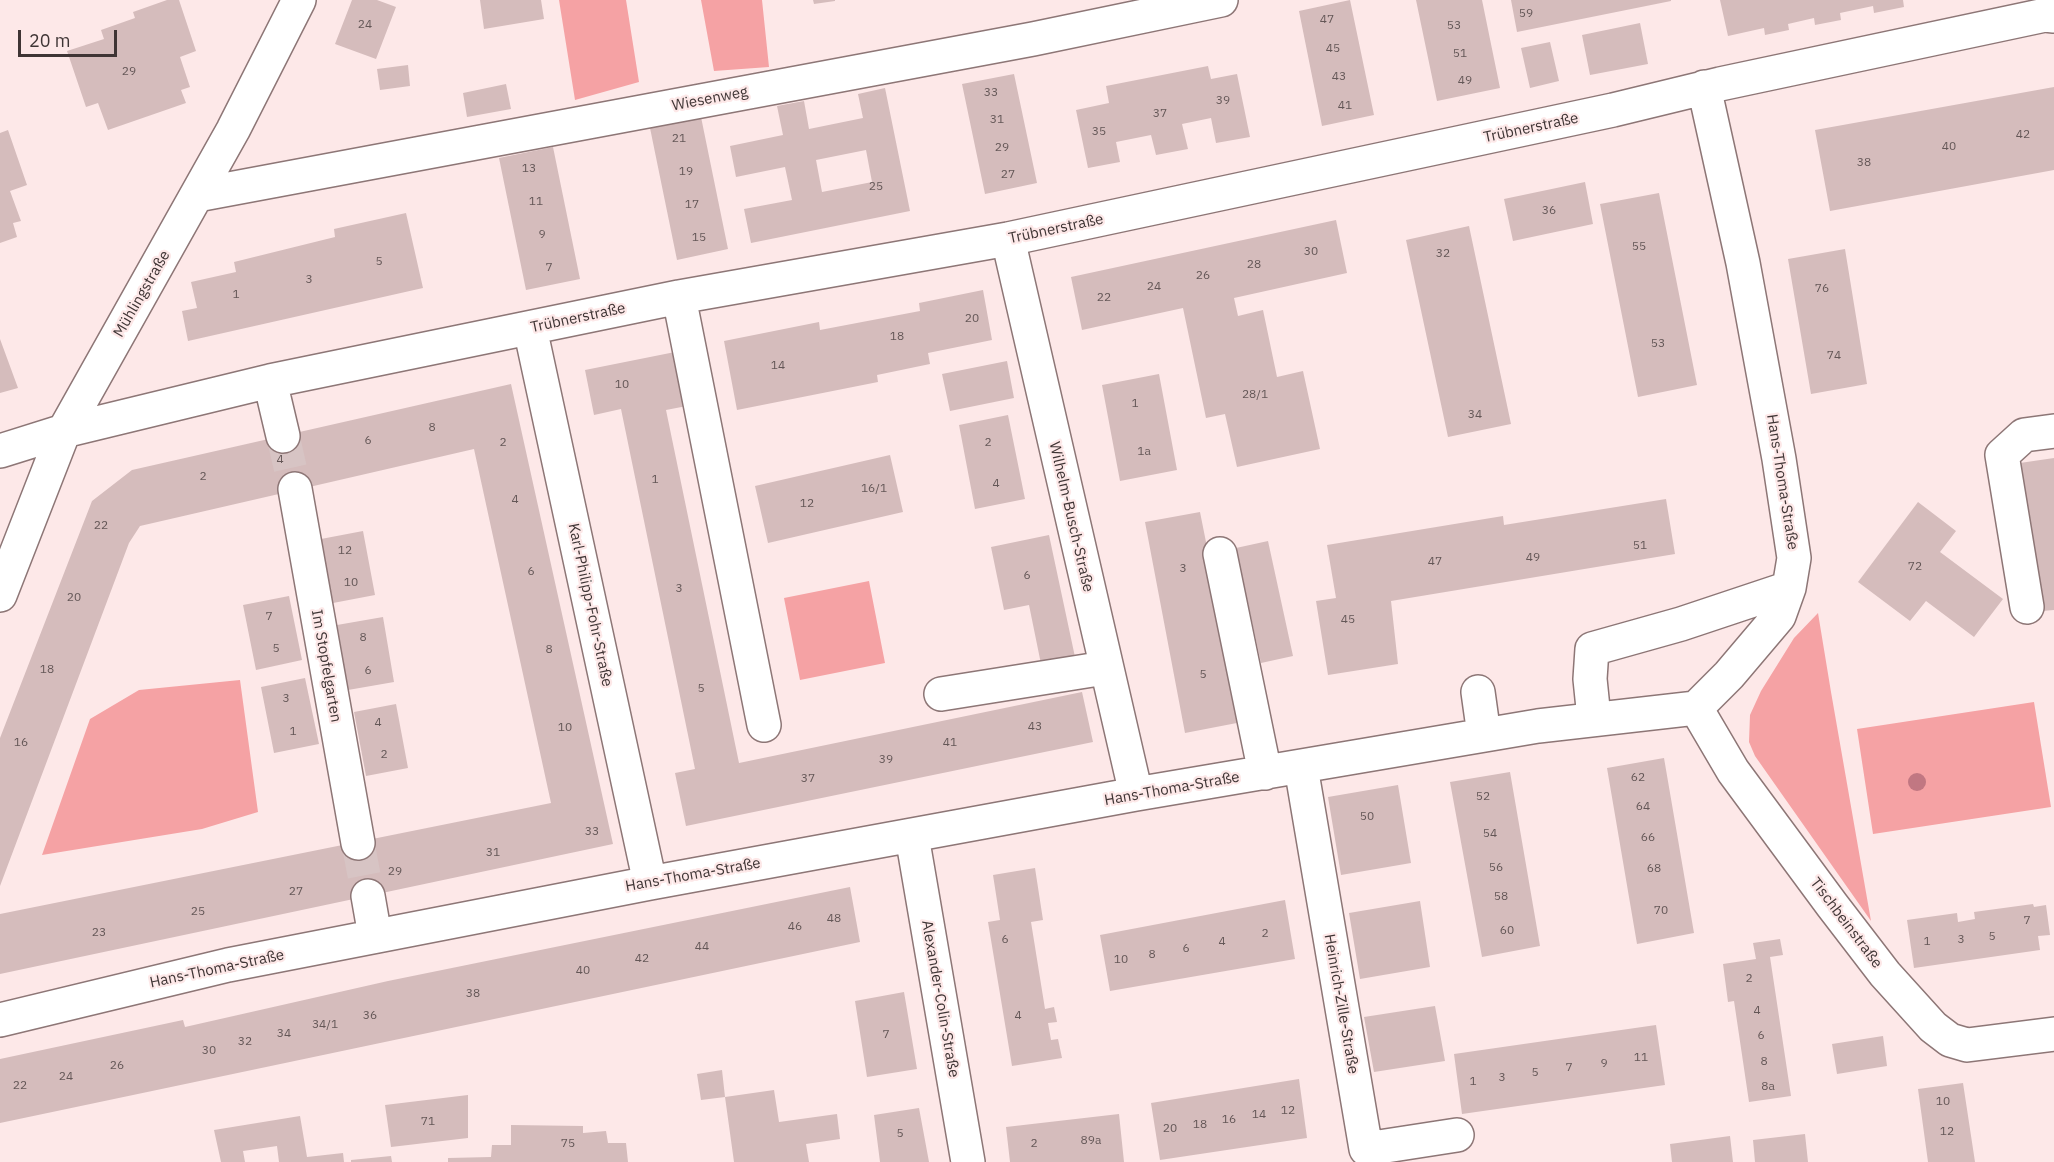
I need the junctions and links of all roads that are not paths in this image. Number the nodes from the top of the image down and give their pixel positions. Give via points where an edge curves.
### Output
1 (299, 0) edge
2 (1221, 0) edge
3 (2051, 10) edge
4 (1704, 87) junction
5 (197, 195) junction
6 (1008, 239) junction
7 (679, 297) junction
8 (530, 328) junction
9 (270, 381) junction
10 (64, 430) junction
11 (2054, 431) edge
12 (283, 436) tunnel mouth
13 (0, 451) edge
14 (295, 489) tunnel mouth
15 (1220, 554) dead end
16 (1789, 588) junction
17 (0, 595) edge
18 (2027, 607) dead end
19 (1105, 668) junction
20 (1478, 692) dead end
21 (941, 694) dead end
22 (1696, 708) junction
23 (1594, 718) junction
24 (764, 725) dead end
25 (1484, 735) junction
26 (1301, 767) junction
27 (1265, 773) junction
28 (1136, 794) junction
29 (912, 836) junction
30 (358, 843) tunnel mouth
31 (650, 883) junction
32 (368, 896) tunnel mouth
33 (375, 936) junction
34 (0, 1020) edge
35 (2054, 1034) edge
36 (1457, 1135) dead end
37 (968, 1162) edge

1 - 5 street, Mühlingstraße
2 - 5 street, Wiesenweg via 1033,39
3 - 4 street, Trübnerstraße
4 - 6 street, Trübnerstraße via 1613,110
4 - 16 street, Hans-Thoma-Straße via 1743,263 1779,459 1794,558
5 - 10 street, Mühlingstraße
6 - 7 street, Trübnerstraße
6 - 19 street, Wilhelm-Busch-Straße
7 - 8 street, Trübnerstraße
7 - 24 street
8 - 9 street, Trübnerstraße
8 - 31 street, Karl-Philipp-Fohr-Straße
9 - 10 street, Trübnerstraße
9 - 12 street
10 - 13 street, Trübnerstraße
10 - 17 street, Mühlingstraße
11 - 18 street via 2024,435 2002,455
14 - 30 street, Im Stopfelgarten
15 - 27 street
16 - 22 street, Hans-Thoma-Straße via 1779,616
16 - 23 street via 1592,649
19 - 21 street
19 - 28 street, Wilhelm-Busch-Straße
20 - 25 street
22 - 23 street, Hans-Thoma-Straße
22 - 35 street, Tischbeinstraße via 1733,771 1832,905 1885,974 1933,1027 1950,1040 1967,1045
23 - 25 street, Hans-Thoma-Straße
25 - 26 street, Hans-Thoma-Straße
26 - 27 street, Hans-Thoma-Straße
26 - 36 street, Heinrich-Zille-Straße via 1366,1149
27 - 28 street, Hans-Thoma-Straße
28 - 29 street, Hans-Thoma-Straße
29 - 31 street, Hans-Thoma-Straße
29 - 37 street, Alexander-Colin-Straße
31 - 33 street, Hans-Thoma-Straße
32 - 33 street
33 - 34 street, Hans-Thoma-Straße via 228,965

